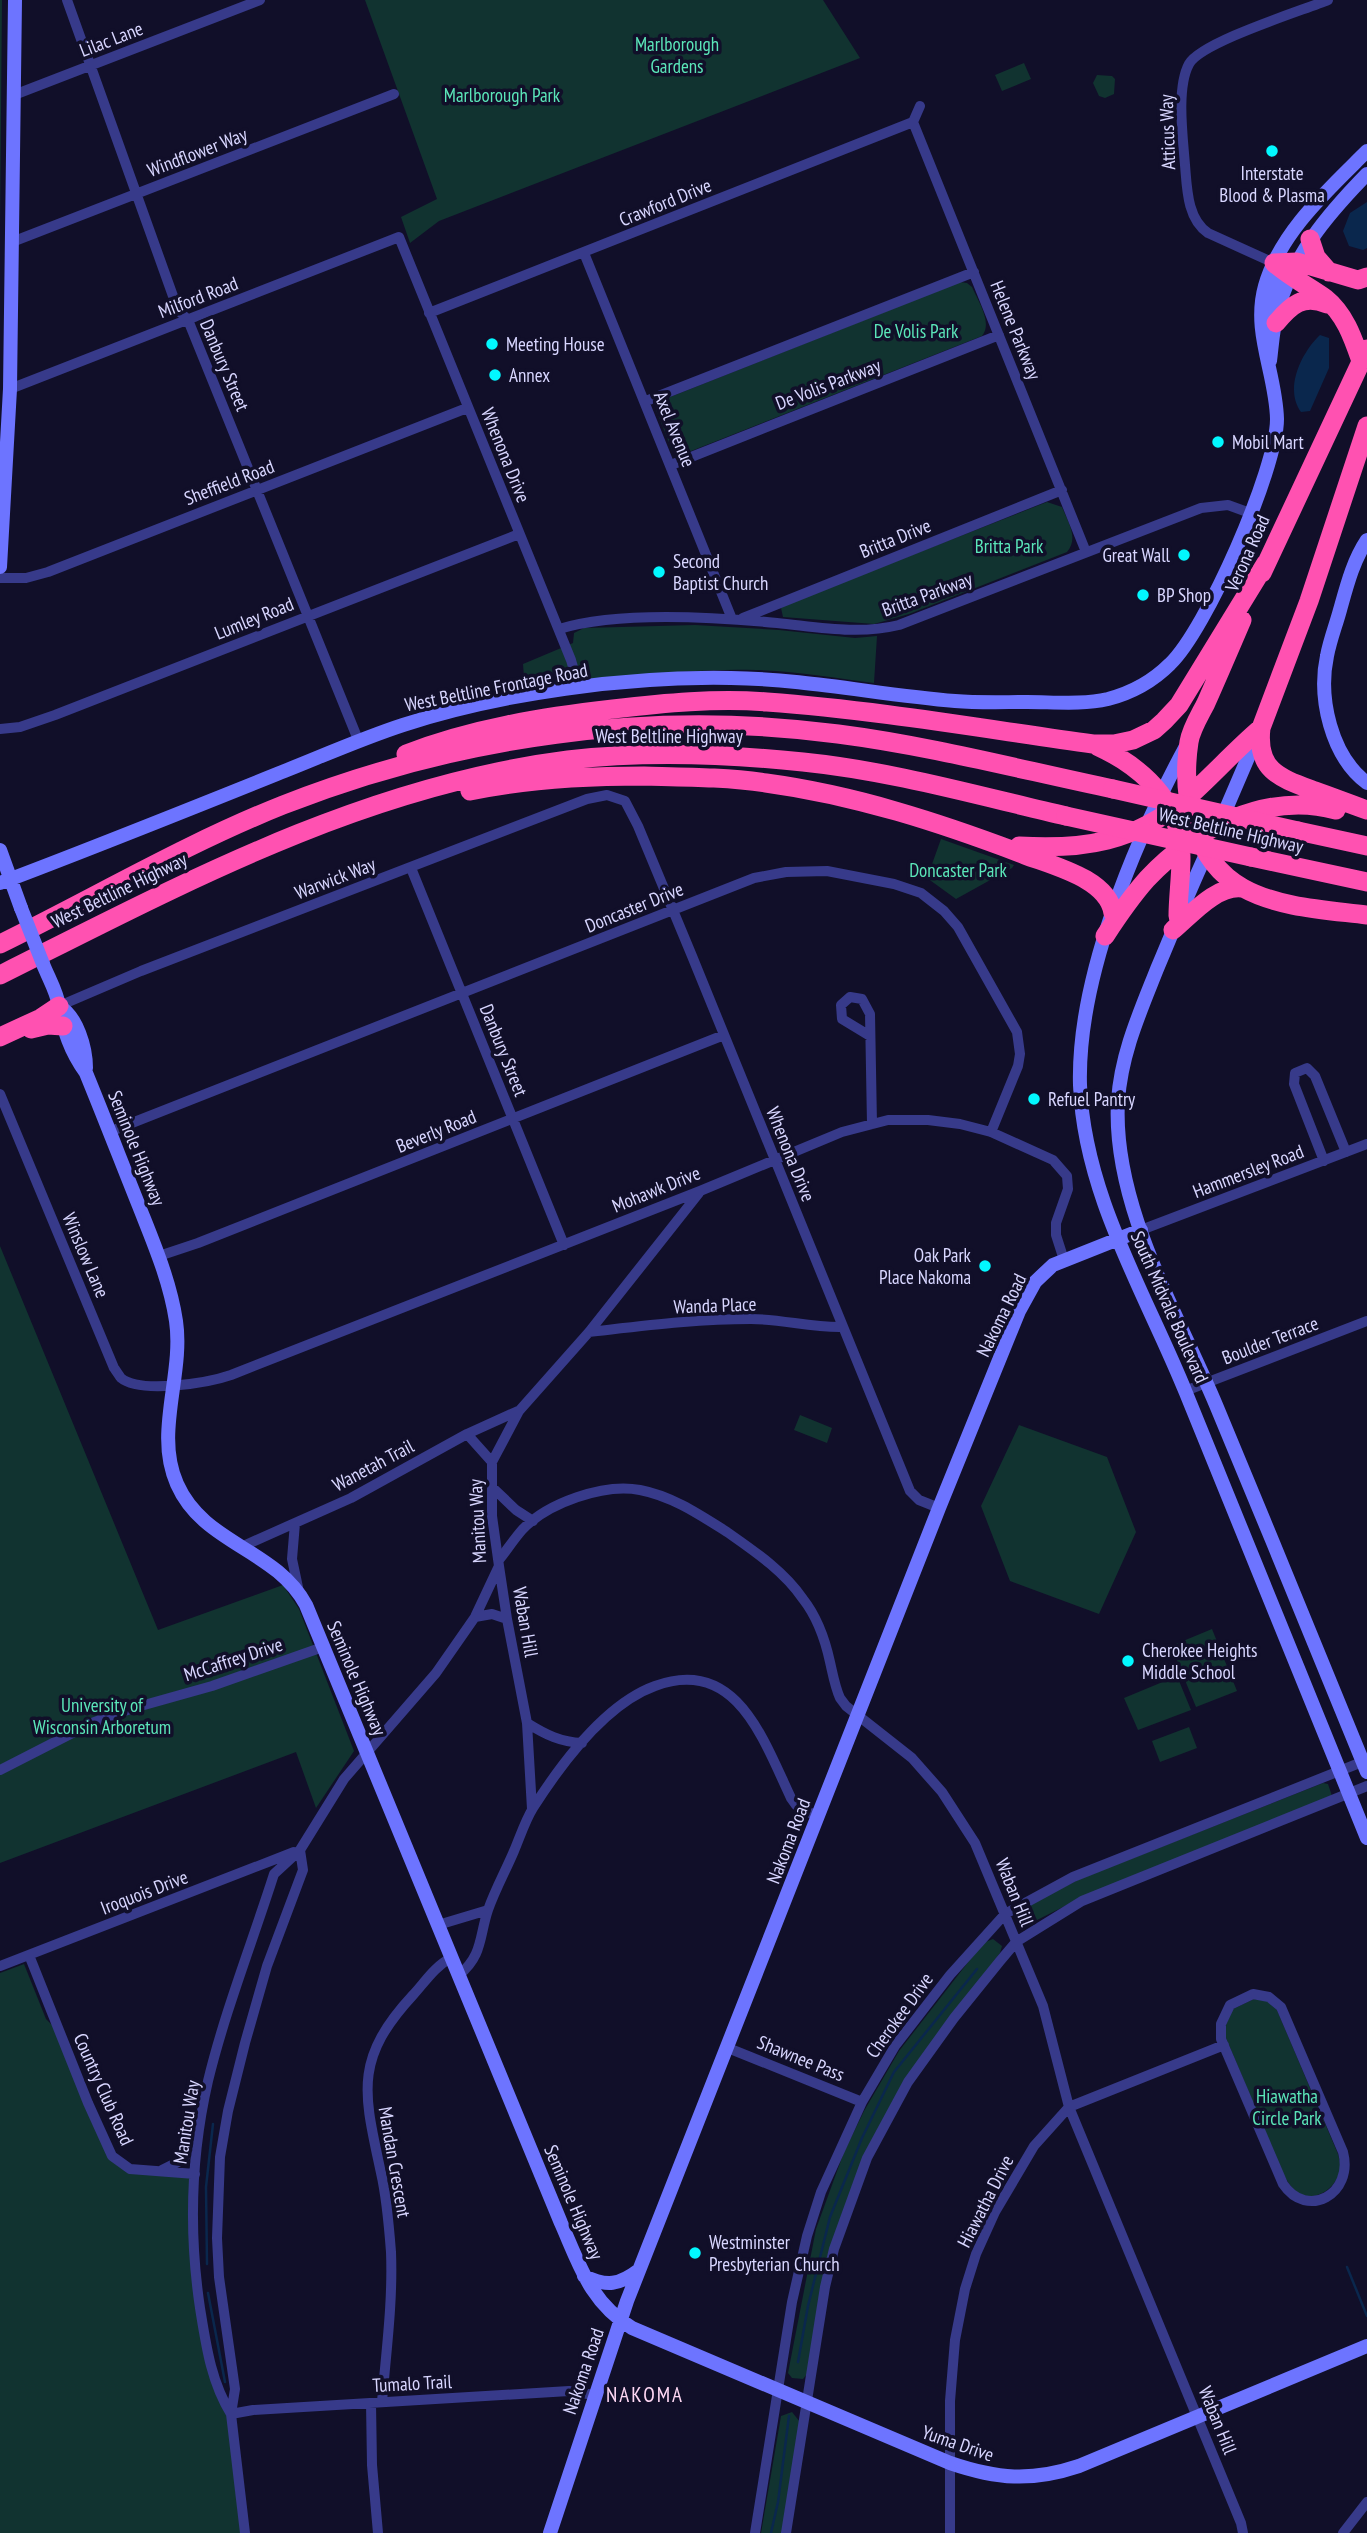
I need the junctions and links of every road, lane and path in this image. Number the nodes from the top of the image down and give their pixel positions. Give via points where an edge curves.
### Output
1 (15, 0) edge
2 (67, 0) edge
3 (260, 0) edge
4 (1328, 0) edge
5 (90, 66) junction
6 (394, 94) dead end
7 (14, 95) junction
8 (920, 106) dead end
9 (913, 122) junction
10 (1367, 151) edge
11 (1367, 174) edge
12 (135, 194) junction
13 (398, 237) joint
14 (1310, 239) junction
15 (12, 242) junction
16 (584, 253) junction
17 (1274, 263) junction
18 (1294, 270) junction
19 (974, 272) junction
20 (1329, 272) junction
21 (1367, 277) edge
22 (1332, 305) junction
23 (429, 313) junction
24 (188, 320) junction
25 (1274, 331) junction
26 (999, 335) junction
27 (1364, 355) edge
28 (1269, 362) junction
29 (10, 388) junction
30 (646, 401) junction
31 (467, 408) junction
32 (1367, 426) edge
33 (671, 465) junction
34 (1062, 489) junction
35 (257, 490) junction
36 (1250, 513) junction
37 (519, 534) junction
38 (1367, 540) edge
39 (1086, 552) junction
40 (1266, 563) junction
41 (0, 567) edge
42 (0, 578) edge
43 (308, 616) junction
44 (737, 619) junction
45 (559, 629) junction
46 (579, 688) junction
47 (1261, 727) junction
48 (0, 729) edge
49 (1189, 740) junction
50 (359, 742) junction
51 (1093, 744) junction
52 (1367, 783) edge
53 (1188, 797) junction
54 (625, 801) joint
55 (1166, 803) junction
56 (283, 805) junction
57 (1367, 810) edge
58 (1367, 819) edge
59 (1148, 823) junction
60 (1220, 824) junction
61 (998, 845) junction
62 (1203, 845) junction
63 (1367, 846) edge
64 (0, 850) edge
65 (253, 850) junction
66 (1180, 850) junction
67 (411, 868) junction
68 (5, 881) edge
69 (1367, 882) edge
70 (1242, 888) junction
71 (673, 911) junction
72 (1113, 914) junction
73 (1367, 915) edge
74 (1176, 923) junction
75 (1105, 936) junction
76 (0, 944) edge
77 (0, 975) edge
78 (463, 994) junction
79 (60, 1006) junction
80 (63, 1026) junction
81 (724, 1035) junction
82 (870, 1036) dead end
83 (0, 1038) edge
84 (86, 1073) junction
85 (0, 1094) edge
86 (512, 1119) junction
87 (872, 1124) junction
88 (109, 1132) junction
89 (991, 1132) junction
90 (1367, 1144) edge
91 (1346, 1152) junction
92 (775, 1161) junction
93 (1324, 1161) junction
94 (700, 1191) junction
95 (1141, 1230) junction
96 (1119, 1239) junction
97 (564, 1245) junction
98 (159, 1256) junction
99 (1065, 1260) junction
100 (1367, 1321) edge
101 (843, 1327) junction
102 (589, 1332) junction
103 (1206, 1382) junction
104 (174, 1384) junction
105 (1185, 1391) junction
106 (519, 1410) junction
107 (467, 1434) junction
108 (492, 1462) junction
109 (493, 1488) junction
110 (939, 1508) junction
111 (533, 1521) junction
112 (295, 1522) junction
113 (241, 1547) junction
114 (499, 1563) junction
115 (299, 1592) junction
116 (475, 1617) junction
117 (506, 1619) junction
118 (323, 1647) junction
119 (858, 1715) junction
120 (527, 1723) junction
121 (582, 1743) junction
122 (367, 1751) junction
123 (1365, 1765) edge
124 (0, 1770) edge
125 (1339, 1770) junction
126 (1367, 1786) edge
127 (1349, 1794) junction
128 (532, 1809) junction
129 (818, 1817) junction
130 (1367, 1838) edge
131 (300, 1850) junction
132 (488, 1910) junction
133 (1005, 1914) junction
134 (438, 1926) junction
135 (1016, 1942) junction
136 (29, 1955) junction
137 (451, 1958) junction
138 (0, 1966) edge
139 (459, 1975) junction
140 (1224, 2045) junction
141 (728, 2048) junction
142 (862, 2102) junction
143 (1069, 2108) junction
144 (200, 2135) junction
145 (158, 2172) junction
146 (195, 2174) junction
147 (640, 2269) junction
148 (584, 2276) junction
149 (621, 2320) junction
150 (1367, 2346) edge
151 (779, 2390) junction
152 (594, 2395) junction
153 (377, 2402) junction
154 (807, 2403) junction
155 (230, 2414) junction
156 (1197, 2416) junction
157 (950, 2463) junction
158 (1367, 2502) edge
159 (245, 2533) edge
160 (378, 2533) edge
161 (550, 2533) edge
162 (755, 2533) edge
163 (786, 2533) edge
164 (950, 2533) edge
165 (1242, 2533) edge
166 (1343, 2533) edge

1 - 7 street
2 - 5 street, Danbury Street
3 - 5 street, Lilac Lane
4 - 17 street, Atticus Way via 1197,54 1188,64 1183,85 1185,169 1194,218 1208,233
5 - 7 street, Lilac Lane
5 - 12 street, Danbury Street
6 - 12 street, Windflower Way
7 - 15 street
8 - 9 street
9 - 16 street, Crawford Drive
9 - 19 street, Helene Parkway
10 - 17 street via 1306,214
11 - 14 street
12 - 15 street, Windflower Way
12 - 24 street, Danbury Street via 178,310
13 - 23 street, Whenona Drive
13 - 24 street, Milford Road
14 - 18 street
14 - 20 highway via 1316,257
15 - 29 street
16 - 23 street, Crawford Drive
16 - 30 street, Axel Avenue
17 - 18 highway
17 - 25 street via 1276,284 1270,315
17 - 28 street via 1261,310 1262,340
18 - 20 highway
18 - 22 highway
18 - 25 street
19 - 26 street, Helene Parkway
19 - 30 street
20 - 21 highway via 1358,280
22 - 25 highway via 1307,299 1297,302
22 - 27 highway
23 - 31 street, Whenona Drive
24 - 29 street, Milford Road
24 - 35 street, Danbury Street
25 - 28 street
26 - 33 street, De Volis Parkway
26 - 34 street, Helene Parkway
27 - 40 highway, Verona Road
28 - 36 street, West Beltline Frontage Road via 1277,419 1273,452
29 - 41 street
30 - 33 street, Axel Avenue
31 - 35 street, Sheffield Road
31 - 37 street, Whenona Drive
32 - 47 highway
33 - 44 street, Axel Avenue
34 - 39 street, Helene Parkway
34 - 44 street, Britta Drive
35 - 42 street, Sheffield Road via 48,572
35 - 43 street, Danbury Street
36 - 39 street, Britta Parkway via 1228,505 1200,508
36 - 46 street, West Beltline Frontage Road via 1185,648 1141,687 1111,698 952,701 791,680 733,678
37 - 43 street, Lumley Road
37 - 45 street, Whenona Drive
38 - 52 street via 1349,579 1324,684 1334,738
39 - 44 street, Britta Parkway via 882,629 846,631
40 - 49 highway, Verona Road
40 - 51 highway via 1179,705 1164,721 1133,740
43 - 48 street, Lumley Road via 55,715
43 - 50 street, Danbury Street
44 - 45 street, Britta Parkway via 601,621
45 - 46 street, Whenona Drive
46 - 50 street, West Beltline Frontage Road via 449,713
47 - 53 highway
47 - 57 highway via 1261,751 1272,771
47 - 60 street
49 - 53 highway
49 - 55 street, Verona Road via 1170,776
50 - 68 street, West Beltline Frontage Road
51 - 55 highway via 1136,769
51 - 56 highway via 765,702 660,703 471,732
53 - 55 highway
53 - 62 highway via 1192,822
54 - 67 street, Warwick Way via 607,795 587,799
54 - 71 street, Whenona Drive
55 - 59 highway
55 - 66 highway via 1178,831
56 - 63 highway, West Beltline Highway, bridge via 391,769 506,742 594,729 680,724 762,727 916,747
56 - 76 highway, West Beltline Highway
58 - 60 highway via 1300,804 1265,808
59 - 61 highway via 1092,845
59 - 72 street, South Midvale Boulevard
60 - 62 highway
61 - 65 highway via 883,808 787,786 628,776 552,779 476,790
61 - 72 highway via 1099,887
62 - 66 highway
62 - 70 highway
62 - 74 street, South Midvale Boulevard
64 - 68 street, Seminole Highway
65 - 69 highway, West Beltline Highway, bridge via 351,812 535,765 683,755 806,763 906,779
65 - 77 highway, West Beltline Highway
66 - 74 highway
66 - 75 highway via 1146,881
67 - 78 street, Danbury Street
67 - 79 street, Warwick Way
68 - 79 street, Seminole Highway, bridge via 21,908
70 - 73 highway via 1292,904
70 - 74 highway via 1219,893
71 - 78 street, Doncaster Drive
71 - 81 street, Whenona Drive
71 - 89 street, Doncaster Drive via 754,878 786,872 827,872 921,893 958,927 1017,1032 1018,1066
72 - 75 street, South Midvale Boulevard
74 - 95 street, South Midvale Boulevard via 1129,1042 1118,1100 1121,1153
75 - 96 street, South Midvale Boulevard via 1089,995 1080,1088 1092,1164
78 - 86 street, Danbury Street
78 - 88 street, Doncaster Drive
79 - 80 street, Seminole Highway
79 - 83 highway
79 - 84 street, Seminole Highway via 73,1018 85,1053
80 - 83 highway via 41,1026
80 - 84 street, Seminole Highway
81 - 86 street, Beverly Road
81 - 92 street, Whenona Drive
82 - 87 street
84 - 88 street, Seminole Highway
85 - 104 street, Winslow Lane via 114,1368 132,1383
86 - 97 street, Danbury Street
86 - 98 street, Beverly Road
87 - 89 street, Mohawk Drive via 928,1120
87 - 92 street, Mohawk Drive
88 - 98 street, Seminole Highway
89 - 99 street, Mohawk Drive via 1053,1160 1067,1176 1068,1189 1056,1223
90 - 91 street, Hammersley Road
91 - 93 street, Hammersley Road
91 - 93 street via 1315,1076 1307,1068 1300,1069 1294,1084
92 - 94 street, Mohawk Drive
92 - 101 street, Whenona Drive
93 - 95 street, Hammersley Road
94 - 97 street, Mohawk Drive
94 - 102 street, Manitou Way
95 - 96 street, Nakoma Road
95 - 103 street, South Midvale Boulevard
96 - 99 street, Nakoma Road
96 - 105 street, South Midvale Boulevard
97 - 104 street, Mohawk Drive via 231,1375 199,1384
98 - 104 street, Seminole Highway via 177,1325
99 - 110 street, Nakoma Road via 1043,1272 1019,1311
100 - 103 street, Boulder Terrace
101 - 102 street, Wanda Place via 755,1319
101 - 110 street, Whenona Drive via 910,1491
102 - 106 street, Manitou Way
103 - 105 street, Boulder Terrace
103 - 123 street, South Midvale Boulevard
104 - 113 street, Seminole Highway via 168,1442 176,1481 194,1512
105 - 125 street, South Midvale Boulevard
106 - 107 street, Wanetah Trail
106 - 108 street, Manitou Way
107 - 108 street, Manitou Way
107 - 112 street, Wanetah Trail via 383,1482
108 - 109 street, Manitou Way
109 - 111 street
109 - 114 street, Manitou Way
110 - 119 street, Nakoma Road
111 - 114 street, Waban Hill
111 - 119 street, Waban Hill via 592,1492 626,1489 654,1493 703,1517 761,1556 803,1597 821,1628 836,1691
112 - 113 street, Wanetah Trail
112 - 115 street via 292,1559
113 - 115 street, Seminole Highway via 278,1570
114 - 116 street, Manitou Way
114 - 117 street, Waban Hill
115 - 118 street, Seminole Highway
116 - 117 street via 492,1614
116 - 122 street, Manitou Way via 436,1673
117 - 120 street, Waban Hill
118 - 122 street, Seminole Highway
118 - 124 street, McCaffrey Drive via 92,1723
119 - 129 street, Nakoma Road
119 - 133 street, Waban Hill via 912,1758 942,1792 975,1843
120 - 121 street via 564,1742
120 - 128 street, Waban Hill
121 - 128 street
121 - 129 street via 618,1706 640,1692 680,1679 704,1679 730,1694 743,1709 791,1798
122 - 131 street, Manitou Way
122 - 134 street, Seminole Highway
123 - 125 street, Cherokee Drive
125 - 127 street, South Midvale Boulevard
125 - 133 street, Cherokee Drive via 1073,1877
126 - 127 street
127 - 130 street, South Midvale Boulevard
127 - 135 street via 1083,1901
128 - 132 street
129 - 141 street, Nakoma Road
131 - 136 street, Iroquois Drive
131 - 144 street, Manitou Way via 274,1874 209,2079
131 - 155 street, Manitou Way via 303,1870 267,1966 220,2157 217,2238 235,2389
132 - 134 street
132 - 139 street via 477,1953
133 - 135 street, Waban Hill
133 - 142 street, Cherokee Drive via 895,2046
134 - 137 street, Seminole Highway
135 - 143 street, Waban Hill via 1043,2006
135 - 154 street via 908,2082 867,2158 828,2274
136 - 138 street, Iroquois Drive
136 - 145 street, Country Club Road via 112,2156 130,2169
137 - 139 street, Seminole Highway
137 - 153 street, Mandan Crescent via 393,2015 373,2054 368,2081 370,2126 386,2197 391,2255 390,2316
139 - 148 street, Seminole Highway
140 - 140 street via 1286,2189 1309,2201 1337,2189 1346,2169 1343,2152 1277,2001 1254,1994 1230,2005 1221,2024
140 - 143 street, Hiawatha Drive
141 - 142 street, Shawnee Pass
141 - 147 street, Nakoma Road
142 - 151 street, Cherokee Drive via 821,2192 807,2236
143 - 156 street, Waban Hill
143 - 157 street, Hiawatha Drive via 1034,2146 976,2254 955,2340
144 - 145 street via 182,2160
144 - 146 street, Manitou Way
145 - 146 street, Country Club Road
146 - 155 street, Manitou Way via 195,2273 218,2393
147 - 148 street via 609,2284
147 - 149 street, Nakoma Road
148 - 149 street, Seminole Highway via 596,2297
149 - 151 street, Yuma Drive
149 - 152 street, Nakoma Road
150 - 156 street, Yuma Drive
151 - 154 street, Yuma Drive
151 - 162 street, Cherokee Drive
152 - 153 street, Tumalo Trail via 569,2391
152 - 161 street, Nakoma Road
153 - 155 street, Tumalo Trail
153 - 160 street, Mandan Crescent via 372,2465
154 - 157 street, Yuma Drive
154 - 163 street
155 - 159 street, Manitou Way
156 - 157 street, Yuma Drive via 1062,2472 1015,2478
156 - 165 street, Waban Hill
157 - 164 street, Hiawatha Drive
158 - 166 street

